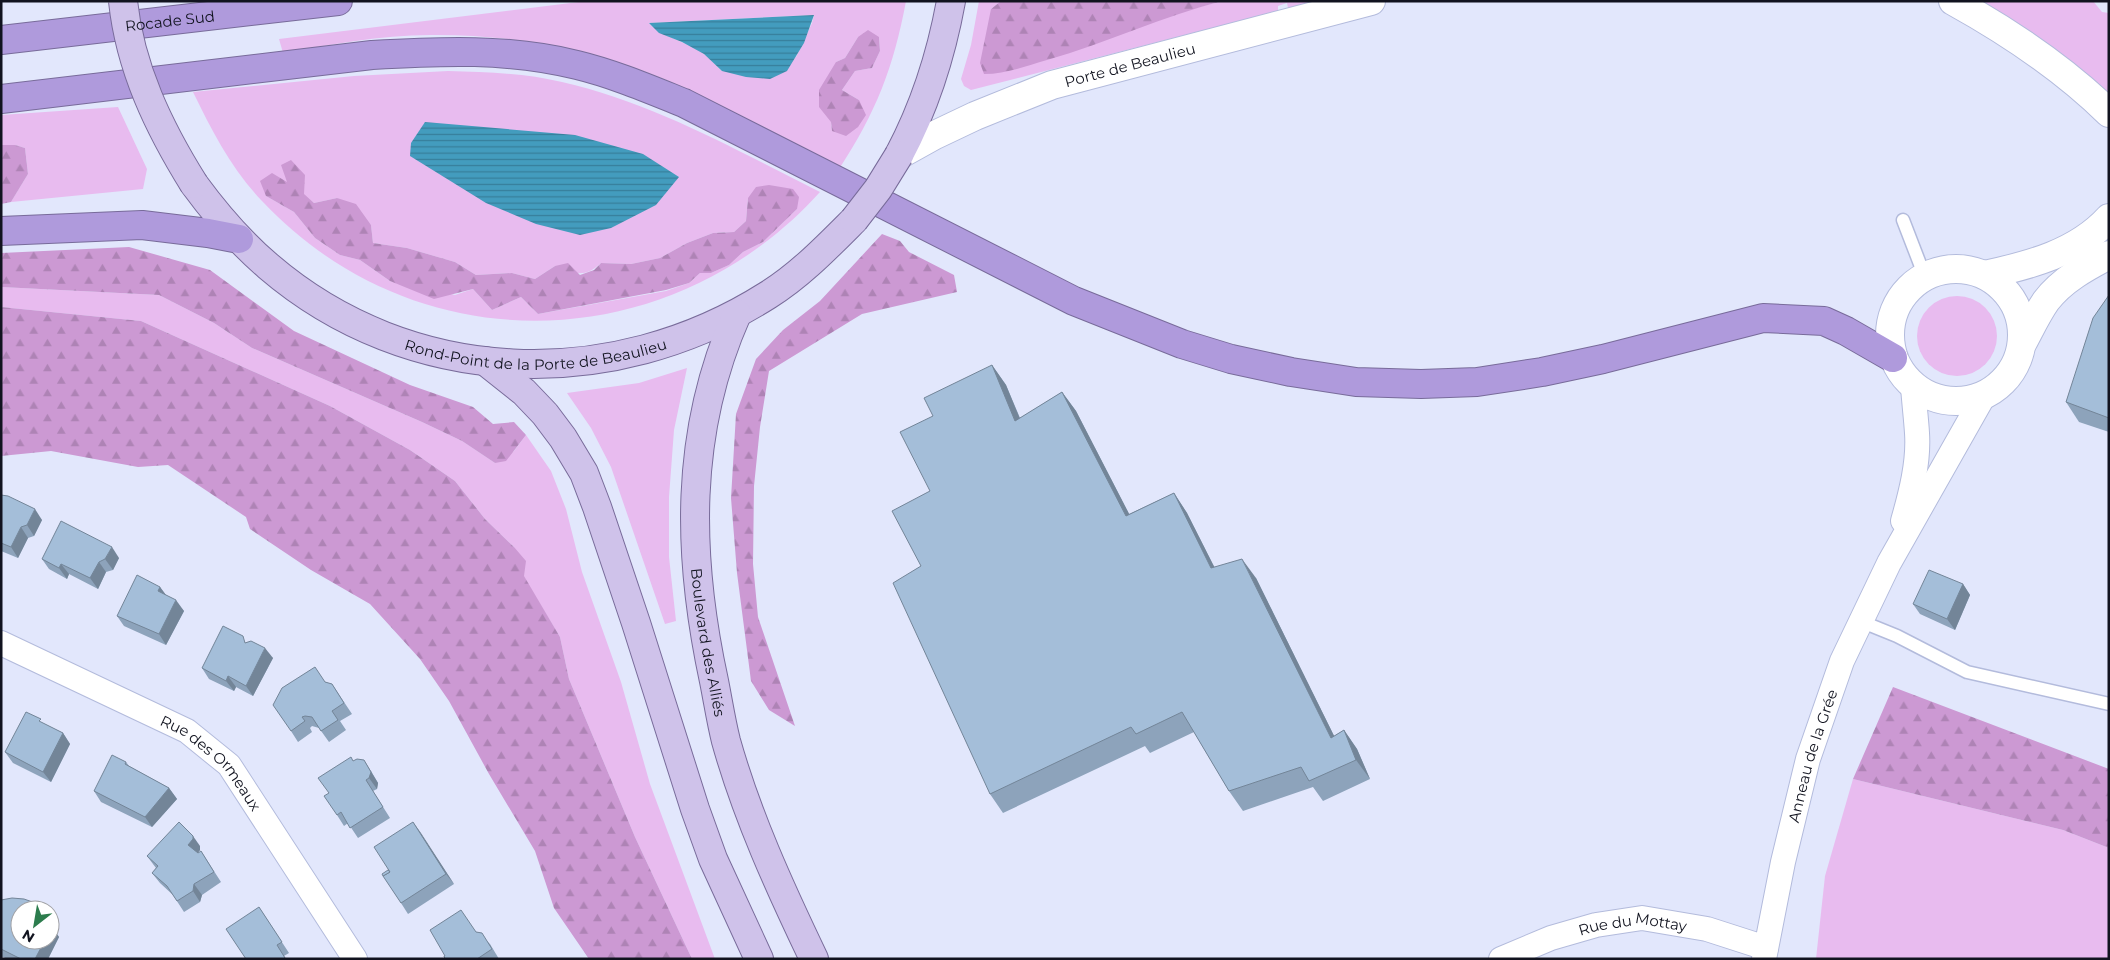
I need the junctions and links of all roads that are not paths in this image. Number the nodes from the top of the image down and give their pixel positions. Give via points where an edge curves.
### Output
1 (123, 1) edge
2 (338, 1) edge
3 (950, 1) edge
4 (1371, 1) edge
5 (1953, 1) edge
6 (1, 40) edge
7 (1, 98) edge
8 (2109, 113) edge
9 (899, 155) junction
10 (2109, 218) edge
11 (1903, 220) dead end
12 (1, 231) edge
13 (239, 239) junction
14 (2109, 255) edge
15 (1985, 275) junction
16 (1925, 276) junction
17 (737, 314) junction
18 (2023, 342) junction
19 (1893, 358) junction
20 (485, 361) junction
21 (1913, 386) junction
22 (1983, 397) junction
23 (1889, 563) junction
24 (1860, 621) junction
25 (1, 643) edge
26 (2109, 704) edge
27 (813, 954) edge
28 (1765, 954) edge
29 (355, 959) edge
30 (759, 959) edge
31 (1501, 959) edge

1 - 13 main road, Rond-Point de la Porte de Beaulieu, bridge via 134,56 168,144 215,213
2 - 6 highway, Rocade Sud
3 - 9 main road, Rond-Point de la Porte de Beaulieu via 937,65 914,126
4 - 9 street, Porte de Beaulieu via 1052,85 975,116
5 - 8 street via 2050,62
7 - 19 highway via 372,55 481,51 531,56 629,80 684,103 1074,300 1182,344 1230,359 1356,382 1477,382 1595,361 1763,318 1824,321
9 - 17 main road, Rond-Point de la Porte de Beaulieu, bridge via 878,189 828,247 800,272
10 - 15 street via 2070,247 2046,259
11 - 16 lane
12 - 13 highway via 142,225
13 - 20 main road, Rond-Point de la Porte de Beaulieu via 300,291 370,330 407,344
14 - 18 street via 2080,270 2046,301
15 - 16 street via 1966,269 1952,269
15 - 18 street via 2013,300 2023,326
16 - 19 street via 1898,302 1891,320
17 - 20 main road, Rond-Point de la Porte de Beaulieu via 677,340 614,357 550,364
17 - 27 main road, Boulevard des Alliés via 711,383 697,456 696,574 704,635 726,740 768,858
18 - 22 street via 2014,369 1995,390
19 - 21 street
20 - 30 main road via 524,392 545,414 584,474 695,810
21 - 22 street via 1929,396 1947,401 1965,402
21 - 23 street via 1917,434 1915,467 1909,500
22 - 23 street
23 - 24 street, Anneau de la Grée
24 - 26 lane via 1967,672
24 - 28 street, Anneau de la Grée via 1842,661 1808,759
25 - 29 street, Rue des Ormeaux via 187,731 229,765
28 - 31 street, Rue du Mottay via 1707,929 1642,918 1596,925 1551,938

